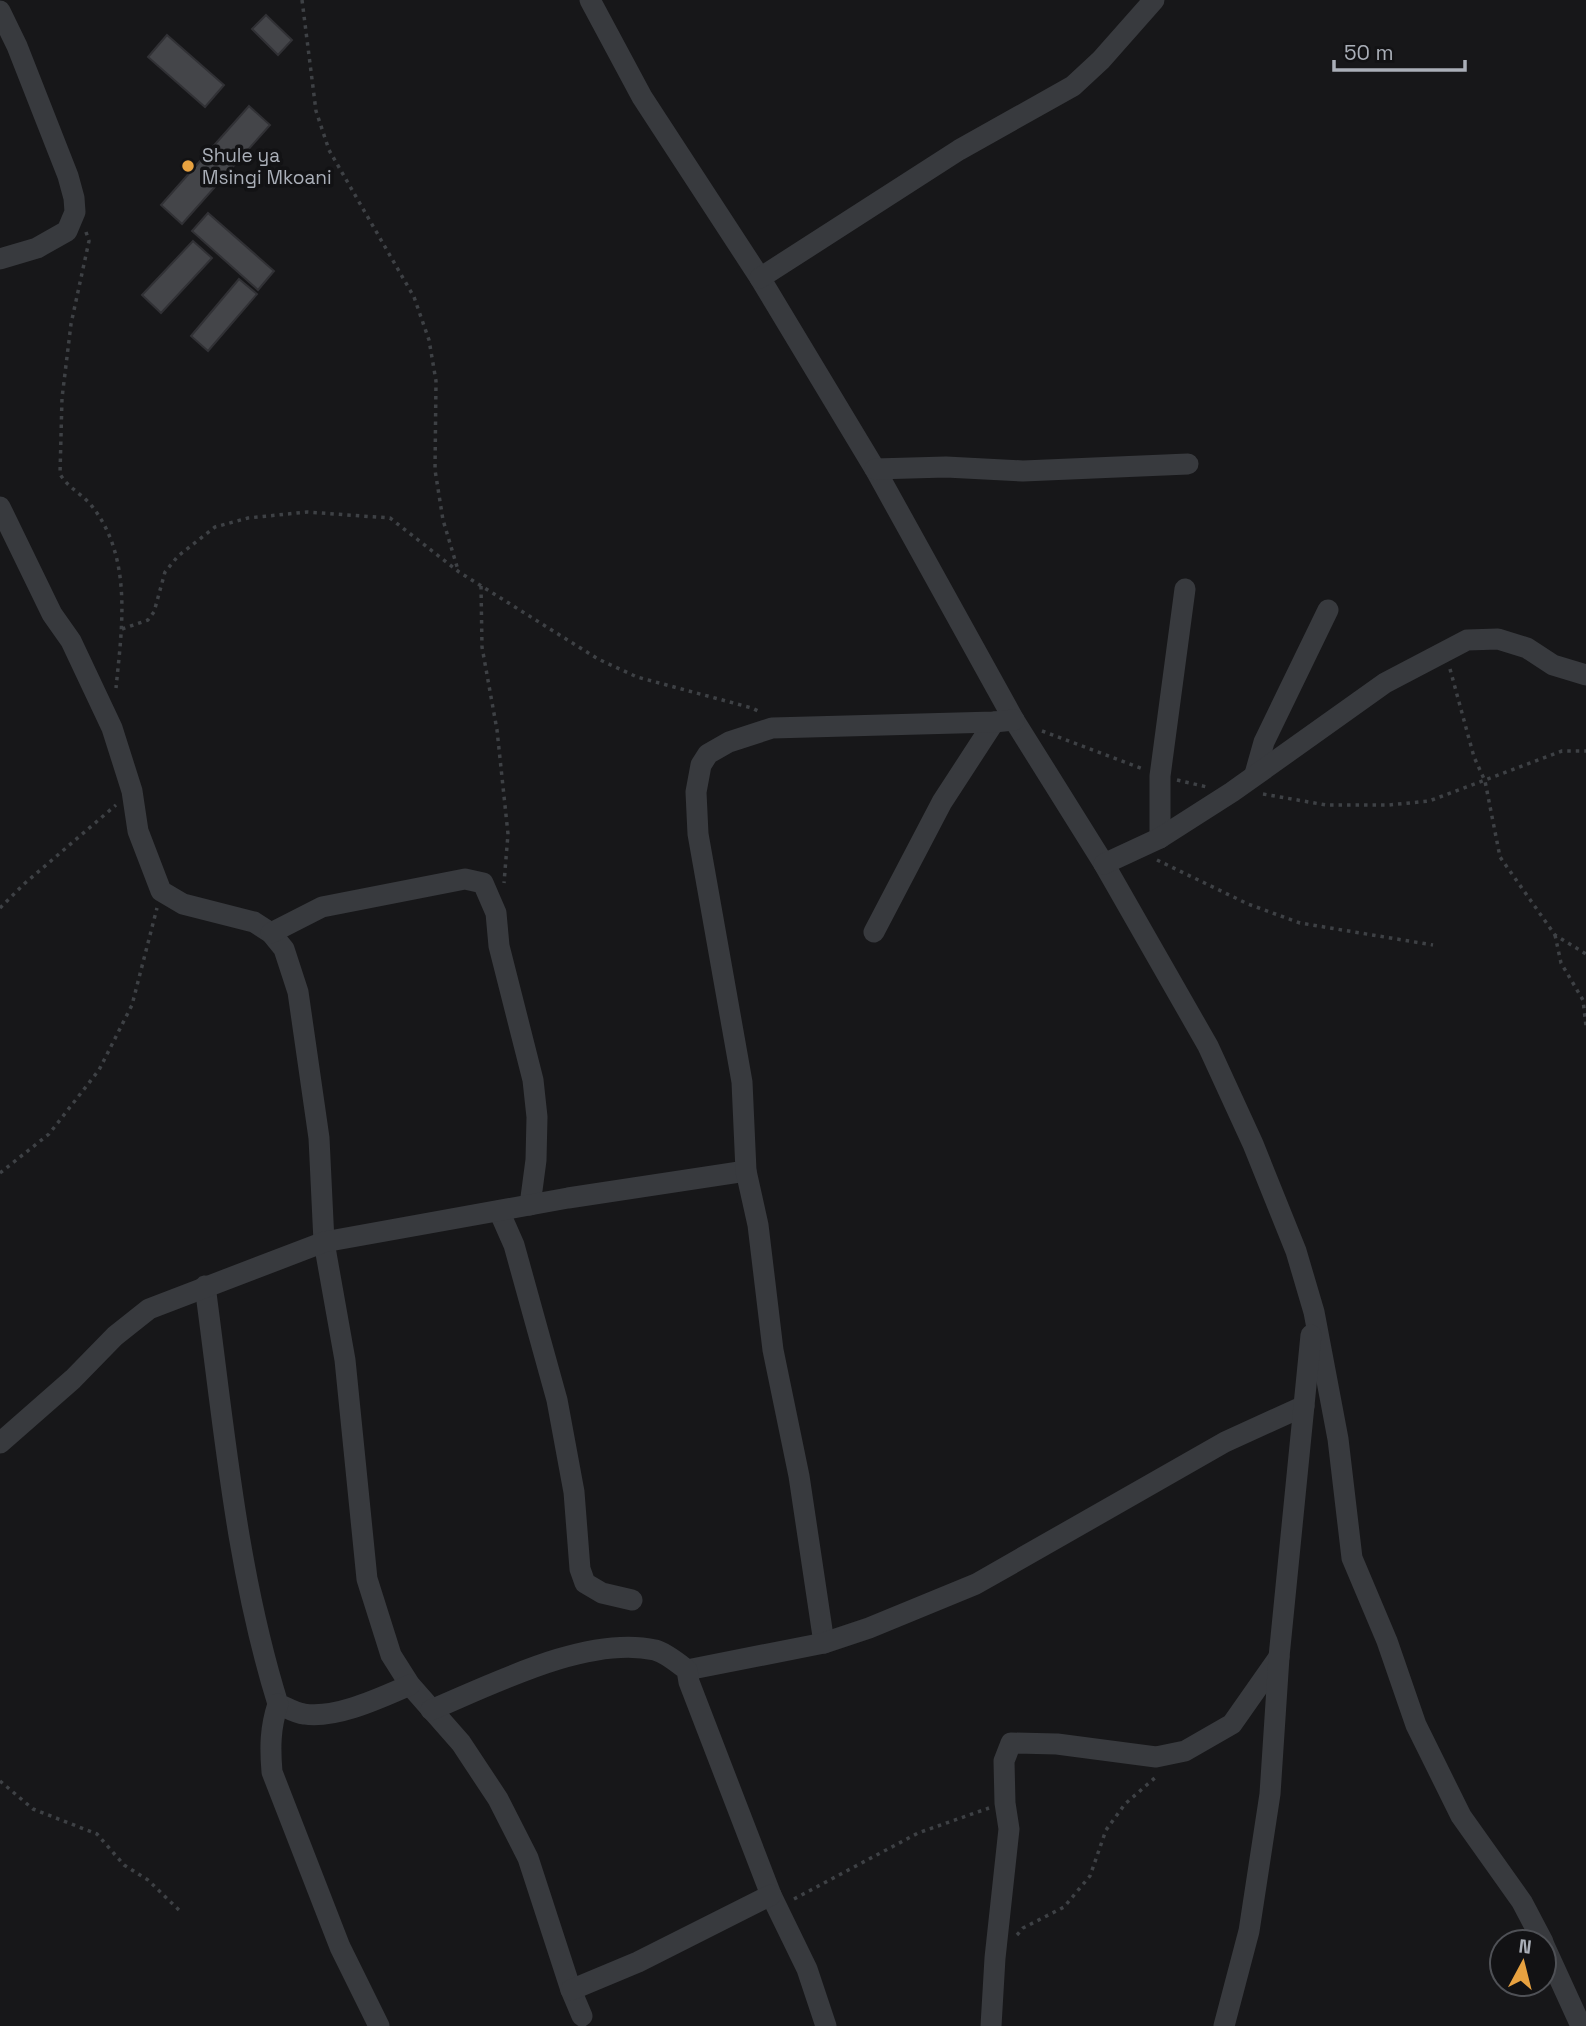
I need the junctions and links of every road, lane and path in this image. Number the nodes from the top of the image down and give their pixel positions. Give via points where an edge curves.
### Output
1 (302, 0) edge
2 (590, 0) edge
3 (1154, 0) edge
4 (0, 10) edge
5 (75, 212) junction
6 (0, 259) edge
7 (760, 278) junction
8 (1188, 464) dead end
9 (875, 469) junction
10 (0, 507) edge
11 (459, 572) junction
12 (481, 586) junction
13 (1185, 589) dead end
14 (1328, 610) dead end
15 (122, 629) junction
16 (1444, 651) junction
17 (1586, 675) edge
18 (115, 691) dead end
19 (1004, 721) junction
20 (772, 727) junction
21 (1586, 751) edge
22 (1255, 774) junction
23 (1160, 776) junction
24 (1485, 781) junction
25 (132, 791) junction
26 (1232, 792) junction
27 (1160, 838) junction
28 (1133, 849) junction
29 (1104, 864) junction
30 (161, 891) junction
31 (0, 908) edge
32 (496, 912) junction
33 (874, 932) dead end
34 (271, 933) junction
35 (1555, 935) junction
36 (1433, 945) dead end
37 (1586, 954) edge
38 (1586, 1026) edge
39 (746, 1171) junction
40 (0, 1173) edge
41 (530, 1205) junction
42 (499, 1212) junction
43 (324, 1241) junction
44 (205, 1286) junction
45 (1314, 1312) junction
46 (1304, 1406) junction
47 (0, 1443) edge
48 (632, 1600) dead end
49 (824, 1643) junction
50 (1279, 1657) junction
51 (687, 1670) junction
52 (410, 1685) junction
53 (278, 1704) junction
54 (431, 1710) junction
55 (1185, 1751) junction
56 (0, 1782) edge
57 (1005, 1803) junction
58 (775, 1901) junction
59 (182, 1913) dead end
60 (1535, 1928) edge
61 (995, 1958) junction
62 (1558, 1976) edge
63 (571, 1990) junction
64 (582, 2016) dead end
65 (379, 2026) edge
66 (827, 2026) edge
67 (991, 2026) edge
68 (1224, 2026) edge
69 (1581, 2026) edge

1 - 11 path via 316,111 329,150 414,296 429,340 436,381 435,470 443,520
2 - 7 street via 642,97
3 - 7 street via 1073,86 958,150
4 - 5 street via 68,176
5 - 6 street via 67,231 37,248
5 - 15 path via 89,240 71,324 62,398 61,474 90,505 111,538 123,589
7 - 9 street
8 - 9 street via 1023,471
9 - 19 street
10 - 25 street via 100,703
11 - 12 path
11 - 15 path via 390,518 307,512 248,518 215,527 178,556 165,572 148,620
12 - 20 path via 598,659 636,677 752,708 767,717
12 - 32 path via 482,647 508,834 504,885
13 - 23 street
14 - 22 street via 1264,742
15 - 18 path
16 - 17 street via 1467,640 1498,639
16 - 22 street via 1385,683
16 - 24 path
19 - 20 street
19 - 23 path
19 - 29 street
19 - 33 street via 942,803
20 - 39 street via 729,741 708,754 696,792 698,834 742,1082
21 - 24 path via 1562,751
22 - 26 street
23 - 26 path
23 - 27 street
24 - 26 path via 1429,801 1389,805 1326,805 1274,794
24 - 35 path via 1500,857
25 - 30 street via 138,831
25 - 31 path
26 - 27 street
27 - 28 street
28 - 29 street
28 - 36 path via 1248,904 1300,923
29 - 45 street via 1213,1059 1253,1144 1296,1251
30 - 34 street via 183,904 254,922
30 - 40 path via 132,1005 99,1070 49,1134
32 - 34 street via 483,883 465,879 322,907
32 - 41 street via 499,946 533,1080 536,1160
34 - 43 street via 284,949 298,992 319,1139
35 - 37 path
35 - 38 path via 1561,963 1583,1000
39 - 41 street
39 - 49 street
41 - 42 street
42 - 43 street
42 - 48 street via 513,1245 557,1400 574,1492 580,1569 585,1583 602,1593
43 - 44 street
43 - 52 street via 345,1360 367,1579 391,1655
44 - 47 street via 149,1309
44 - 53 street via 237,1525 264,1660
45 - 46 street
45 - 60 street via 1338,1438 1352,1558 1416,1724 1455,1805
46 - 49 street via 1225,1442 976,1584
46 - 50 street
49 - 51 street
50 - 55 street via 1232,1724
50 - 68 street via 1264,1835 1249,1931
51 - 54 street via 658,1651 600,1649 554,1661
51 - 58 street
52 - 53 street via 370,1702 321,1714 302,1714
52 - 54 street
53 - 65 street via 272,1720 272,1772 340,1947
54 - 63 street via 461,1743 498,1799 528,1858
55 - 57 street via 1157,1757 1012,1743 1004,1761
55 - 61 path via 1125,1804 1106,1830 1090,1876 1063,1907 1023,1928
56 - 59 path via 33,1809 97,1834 124,1865 148,1880
57 - 58 path via 918,1833
57 - 61 street via 1009,1829
58 - 63 street
58 - 66 street
61 - 67 street
62 - 69 street
63 - 64 street

